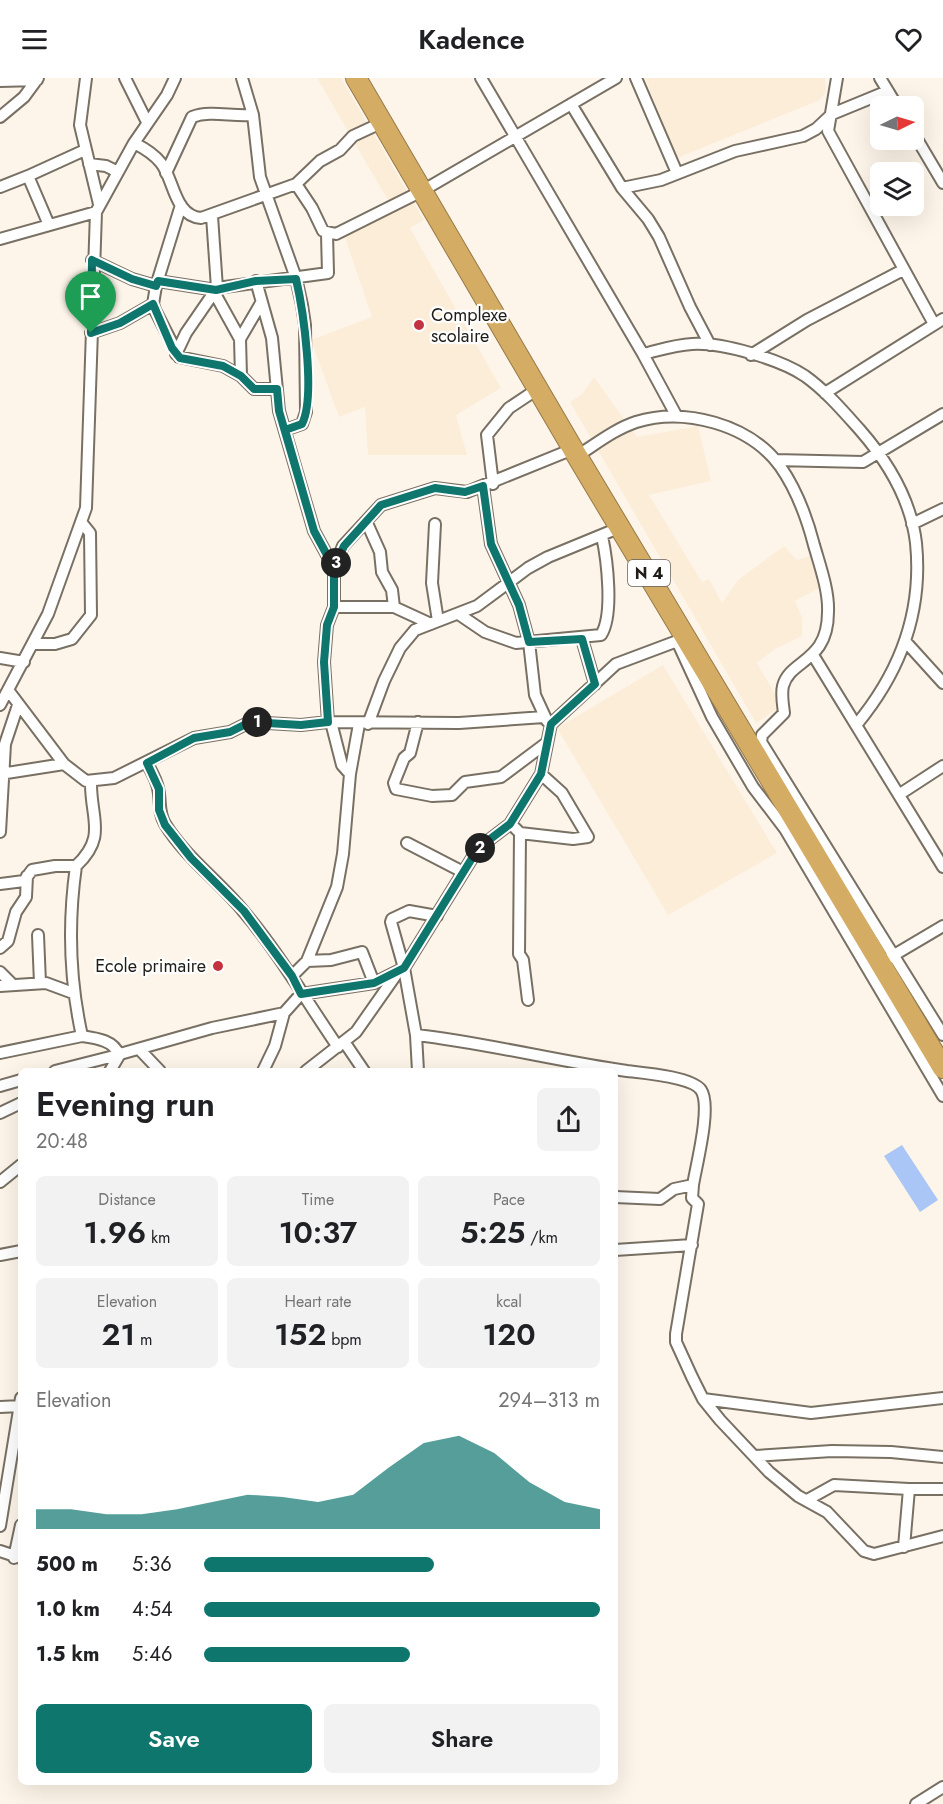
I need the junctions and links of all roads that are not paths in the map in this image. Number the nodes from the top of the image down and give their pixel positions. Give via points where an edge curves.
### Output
1 (86, 78) edge
2 (125, 78) edge
3 (175, 78) edge
4 (242, 78) edge
5 (356, 78) edge
6 (481, 78) edge
7 (616, 78) edge
8 (636, 78) edge
9 (837, 78) edge
10 (880, 78) edge
11 (37, 79) edge
12 (0, 81) edge
13 (888, 91) junction
14 (891, 96) edge
15 (571, 104) junction
16 (832, 114) junction
17 (253, 116) junction
18 (0, 117) edge
19 (147, 122) junction
20 (381, 123) junction
21 (516, 137) junction
22 (134, 142) junction
23 (85, 150) junction
24 (923, 150) edge
25 (89, 164) junction
26 (118, 172) junction
27 (166, 173) junction
28 (678, 173) junction
29 (28, 176) junction
30 (943, 183) edge
31 (296, 184) junction
32 (0, 187) edge
33 (622, 188) junction
34 (422, 191) junction
35 (265, 193) junction
36 (181, 205) junction
37 (97, 208) junction
38 (212, 216) junction
39 (49, 225) junction
40 (327, 234) junction
41 (0, 239) edge
42 (92, 260) junction
43 (903, 270) junction
44 (296, 279) junction
45 (256, 281) junction
46 (157, 284) junction
47 (215, 290) junction
48 (261, 303) junction
49 (153, 304) junction
50 (939, 321) edge
51 (91, 333) junction
52 (240, 339) junction
53 (710, 345) junction
54 (176, 354) junction
55 (643, 354) junction
56 (751, 355) junction
57 (241, 376) junction
58 (539, 388) junction
59 (277, 389) junction
60 (825, 393) junction
61 (943, 414) edge
62 (675, 415) junction
63 (285, 430) junction
64 (575, 453) junction
65 (879, 453) junction
66 (775, 460) junction
67 (488, 485) junction
68 (943, 509) edge
69 (82, 523) junction
70 (367, 523) junction
71 (435, 524) dead end
72 (912, 524) junction
73 (621, 527) junction
74 (602, 536) junction
75 (334, 568) junction
76 (509, 584) junction
77 (394, 606) junction
78 (334, 607) junction
79 (460, 615) junction
80 (434, 622) junction
81 (582, 639) junction
82 (682, 639) junction
83 (905, 641) junction
84 (529, 642) junction
85 (34, 644) junction
86 (813, 655) junction
87 (0, 658) edge
88 (24, 662) junction
89 (943, 683) edge
90 (595, 684) junction
91 (8, 690) junction
92 (0, 705) edge
93 (18, 705) junction
94 (547, 720) junction
95 (330, 722) junction
96 (418, 722) junction
97 (364, 724) junction
98 (857, 724) junction
99 (545, 744) junction
100 (147, 763) junction
101 (64, 764) junction
102 (943, 766) edge
103 (350, 774) junction
104 (541, 774) junction
105 (2, 775) edge
106 (91, 781) junction
107 (900, 794) junction
108 (510, 824) junction
109 (0, 832) edge
110 (520, 833) junction
111 (407, 843) dead end
112 (939, 850) edge
113 (76, 866) junction
114 (943, 867) edge
115 (463, 872) junction
116 (27, 876) junction
117 (0, 884) edge
118 (437, 916) junction
119 (943, 926) edge
120 (38, 934) dead end
121 (0, 948) edge
122 (888, 959) junction
123 (307, 961) junction
124 (401, 970) junction
125 (0, 972) edge
126 (292, 976) junction
127 (40, 983) junction
128 (374, 983) junction
129 (12, 984) junction
130 (0, 986) edge
131 (73, 993) junction
132 (301, 994) junction
133 (528, 1000) dead end
134 (284, 1013) junction
135 (416, 1035) junction
136 (943, 1035) edge
137 (82, 1036) junction
138 (341, 1045) junction
139 (140, 1050) junction
140 (0, 1053) edge
141 (118, 1055) junction
142 (67, 1068) edge
143 (112, 1068) edge
144 (157, 1068) edge
145 (264, 1068) edge
146 (310, 1068) edge
147 (361, 1068) edge
148 (418, 1068) edge
149 (602, 1068) edge
150 (943, 1068) edge
151 (618, 1070) edge
152 (18, 1081) edge
153 (0, 1086) edge
154 (943, 1096) edge
155 (18, 1104) edge
156 (0, 1113) edge
157 (18, 1167) edge
158 (0, 1181) edge
159 (693, 1185) junction
160 (618, 1197) edge
161 (692, 1245) junction
162 (618, 1250) edge
163 (18, 1252) edge
164 (0, 1255) edge
165 (943, 1398) edge
166 (703, 1399) junction
167 (18, 1403) edge
168 (0, 1407) edge
169 (18, 1418) edge
170 (755, 1456) junction
171 (943, 1457) edge
172 (909, 1489) junction
173 (943, 1489) edge
174 (807, 1500) junction
175 (0, 1526) edge
176 (943, 1536) edge
177 (904, 1547) junction
178 (0, 1551) edge
179 (18, 1558) edge
180 (943, 1787) edge
181 (916, 1804) edge

1 - 23 street via 80,125
2 - 19 street
3 - 19 street
4 - 17 street
5 - 20 highway, N 4
6 - 21 street
7 - 15 street
8 - 28 street
9 - 16 street
10 - 13 street
11 - 12 street
11 - 18 street via 24,97
13 - 14 street
13 - 16 street
15 - 21 street
15 - 33 street
16 - 28 street via 803,136 735,151
16 - 43 street via 828,131
17 - 27 street via 192,117
17 - 35 street
19 - 22 street
20 - 31 street via 353,136
20 - 34 highway, N 4
21 - 34 street
21 - 55 street
22 - 26 street
22 - 27 street via 159,160
23 - 25 street
23 - 29 street
24 - 30 street
25 - 26 street
25 - 37 street
26 - 37 street
27 - 36 street
28 - 33 street
29 - 32 street
29 - 39 street
31 - 35 street
31 - 40 street
33 - 53 street via 659,237
34 - 40 street via 336,234
34 - 58 highway, N 4
35 - 38 street
35 - 44 street
36 - 38 street via 196,218
36 - 46 street
37 - 39 street
37 - 42 street
38 - 47 street
39 - 41 street
40 - 44 street via 328,273
42 - 46 street via 132,279
42 - 51 street
43 - 50 street
43 - 56 street via 807,320
44 - 45 street
44 - 63 street via 305,326 307,408 302,424
45 - 47 street
45 - 48 street
46 - 47 street
46 - 49 street
47 - 52 street
47 - 54 street
48 - 52 street
48 - 59 street via 273,338
49 - 51 street via 120,323
49 - 54 street
50 - 60 street
51 - 69 street via 89,484
52 - 57 street
53 - 55 street via 666,346
53 - 56 street
54 - 57 street via 223,366
55 - 62 street
56 - 60 street via 796,370
57 - 59 street via 254,389
58 - 64 highway, N 4
58 - 67 street via 509,408 487,435
59 - 63 street
60 - 65 street
61 - 65 street
62 - 64 street via 635,422
62 - 66 street via 735,432
63 - 75 street via 314,531
64 - 67 street
64 - 73 highway, N 4
65 - 66 street via 856,464
65 - 72 street via 898,486
66 - 86 street via 810,528 828,609 825,640
67 - 70 street via 465,492 435,488 403,497 381,505
67 - 76 street via 491,542
68 - 72 street
69 - 85 street
69 - 85 street via 90,533 91,615 72,639
70 - 75 street via 344,546
70 - 77 street via 380,552 382,572 392,590
71 - 80 street
72 - 83 street via 917,583
73 - 74 street
73 - 82 highway, N 4
74 - 76 street via 549,557
74 - 81 street via 608,599 603,632
75 - 78 street
76 - 79 street
76 - 84 street
77 - 78 street
77 - 80 street
78 - 95 street via 327,625 324,662
79 - 80 street
79 - 84 street via 506,641
80 - 97 street via 415,630 400,648
81 - 84 street
81 - 90 street
82 - 90 street via 620,662
82 - 122 highway, N 4
82 - 154 street via 712,717 753,787 785,829
83 - 89 street
83 - 98 street via 889,681
84 - 94 street via 535,694
85 - 88 street
86 - 98 street
86 - 122 street via 788,677 783,686 784,713 762,735 761,742
87 - 88 street
88 - 91 street
90 - 94 street
91 - 92 street
91 - 93 street
93 - 101 street
93 - 105 street via 5,744
94 - 96 street
94 - 99 street
95 - 97 street
95 - 100 street via 250,722 230,732 194,738
95 - 103 street via 342,765
96 - 97 street
96 - 99 street via 410,753 394,783 396,789 432,796 452,795 465,782 506,775
97 - 103 street
98 - 107 street
99 - 104 street
100 - 106 street via 114,778
100 - 126 street via 159,789 159,810 165,825 191,858 244,911
101 - 105 street
101 - 106 street via 78,777
102 - 107 street
103 - 123 street via 341,870
104 - 108 street
104 - 110 street via 562,793 588,837
105 - 109 street
106 - 113 street via 96,839
107 - 112 street
108 - 110 street
108 - 115 street via 485,843
110 - 133 street via 519,954
111 - 115 street
112 - 114 street
113 - 116 street via 39,868
113 - 131 street
115 - 118 street
116 - 117 street via 24,881
116 - 121 street via 26,897 16,912 8,941
118 - 124 street
118 - 124 street via 409,911 392,919
119 - 122 street
120 - 127 street
122 - 136 street
122 - 150 highway, N 4
123 - 126 street
123 - 128 street via 362,952
124 - 128 street
124 - 135 street
124 - 138 street via 365,1022
125 - 129 street
126 - 132 street
127 - 129 street
127 - 131 street
128 - 132 street
129 - 130 street
131 - 137 street
132 - 134 street
132 - 138 street
134 - 139 street via 212,1028
134 - 145 street
135 - 148 street
135 - 149 street
137 - 140 street
137 - 141 street via 106,1041 116,1048
138 - 146 street
138 - 147 street
139 - 141 street
139 - 144 street
141 - 142 street
141 - 143 street
151 - 159 street via 695,1084 703,1094
152 - 153 street
155 - 156 street
157 - 158 street
159 - 160 street via 674,1189 660,1199
159 - 161 street via 692,1198 698,1204
161 - 162 street
161 - 166 street via 676,1342
163 - 164 street
165 - 166 street via 811,1413
166 - 170 street
167 - 168 street
169 - 175 street
170 - 171 street via 832,1451
170 - 174 street via 784,1485
172 - 173 street
172 - 174 street via 834,1485
172 - 177 street
174 - 177 street via 827,1512 868,1553
176 - 177 street
178 - 179 street
180 - 181 street

